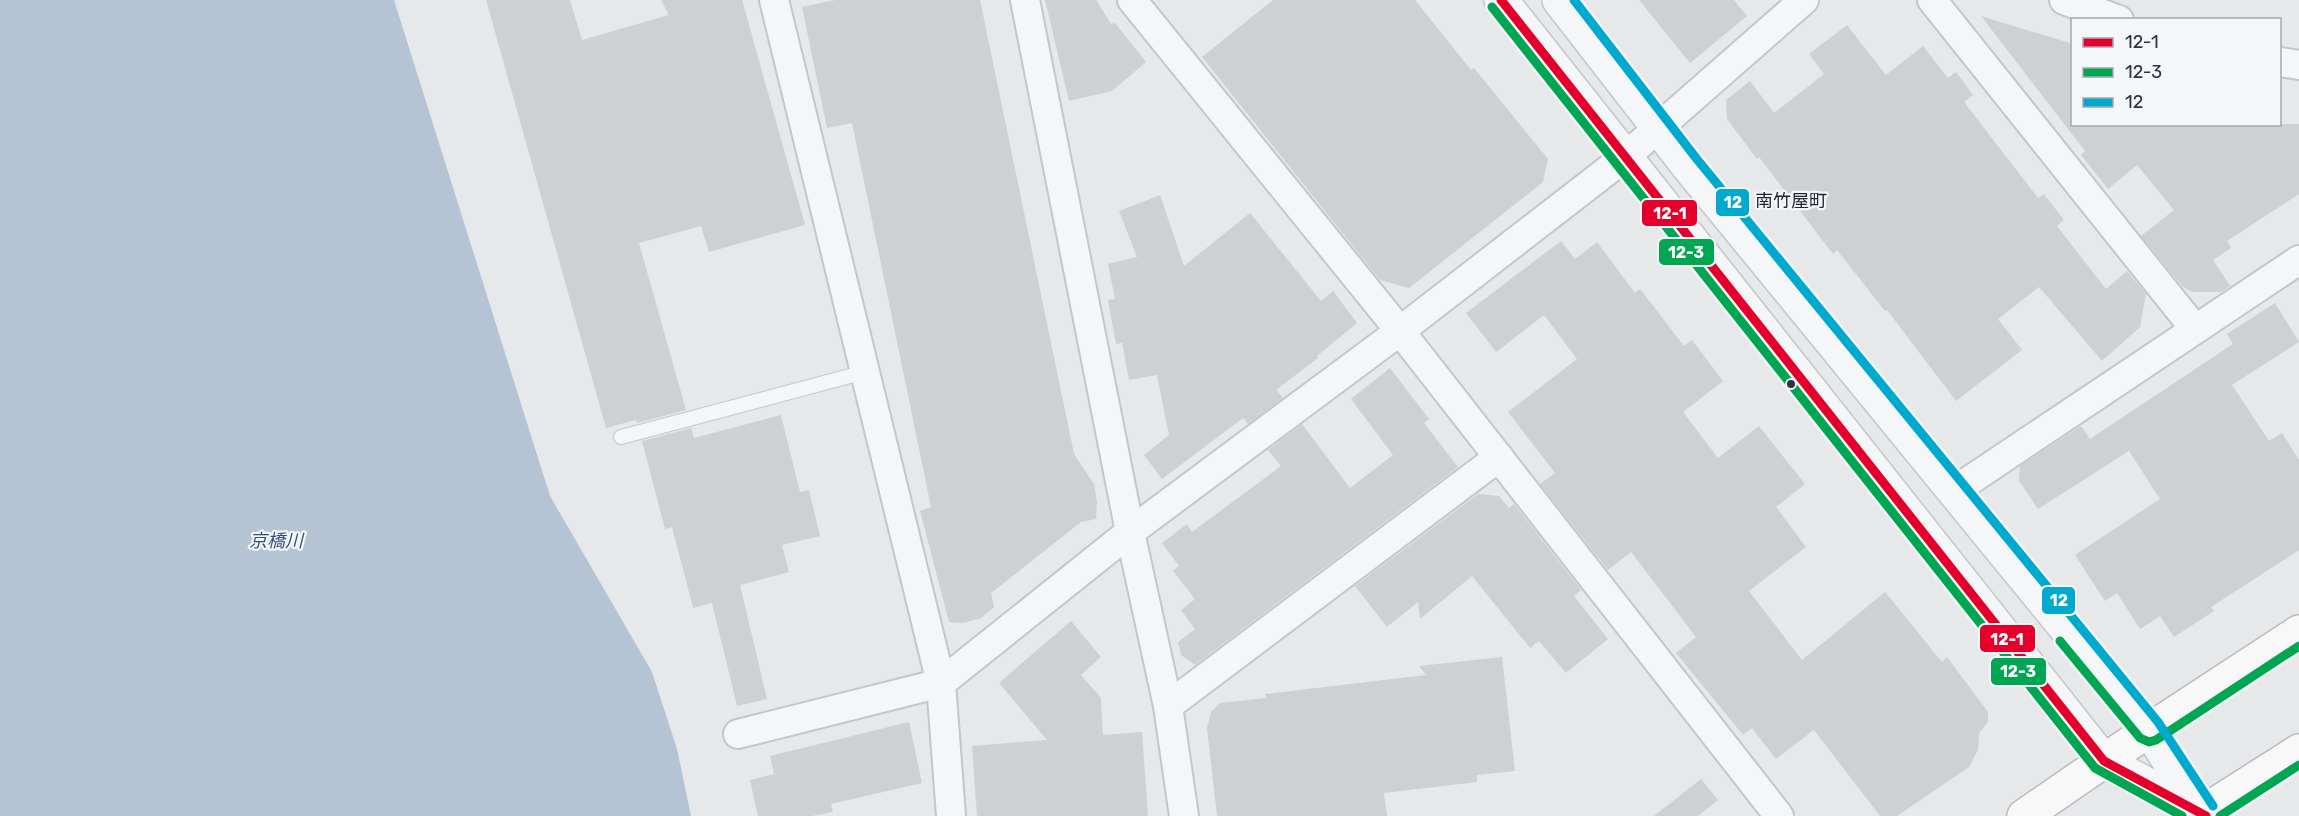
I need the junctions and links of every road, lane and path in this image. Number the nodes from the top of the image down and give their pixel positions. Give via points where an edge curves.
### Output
1 (774, 0) edge
2 (1025, 0) edge
3 (1132, 0) edge
4 (1501, 0) edge
5 (1559, 0) edge
6 (1804, 0) edge
7 (1932, 0) edge
8 (2064, 0) edge
9 (2114, 18) edge
10 (2281, 62) edge
11 (2299, 65) edge
12 (1659, 128) junction
13 (1625, 157) junction
14 (2299, 260) edge
15 (2195, 329) junction
16 (1400, 331) junction
17 (865, 372) junction
18 (621, 437) dead end
19 (1498, 457) junction
20 (1954, 491) junction
21 (1130, 532) junction
22 (2299, 632) edge
23 (941, 683) junction
24 (1168, 706) junction
25 (2149, 730) junction
26 (738, 734) dead end
27 (2299, 751) edge
28 (2104, 761) junction
29 (2202, 815) edge
30 (951, 816) edge
31 (1184, 816) edge
32 (1779, 816) edge
33 (2024, 816) edge

1 - 17 street
2 - 21 street
3 - 16 street
4 - 13 street
5 - 12 street
6 - 12 street
7 - 15 street
8 - 9 street
10 - 11 street
12 - 13 street
12 - 20 street
13 - 16 street
13 - 28 street
14 - 15 street
15 - 20 street
16 - 19 street
16 - 21 street
17 - 18 lane
17 - 23 street
19 - 24 street
19 - 32 street
20 - 25 street
21 - 23 street
21 - 24 street
22 - 25 highway
23 - 26 street
23 - 30 street
24 - 31 street
25 - 28 highway
25 - 29 street
27 - 29 highway
28 - 29 street
28 - 33 highway

